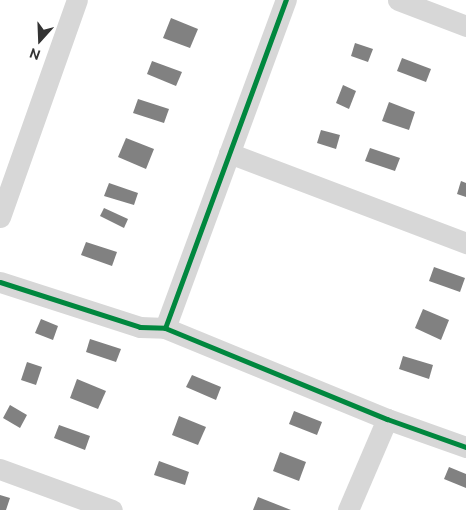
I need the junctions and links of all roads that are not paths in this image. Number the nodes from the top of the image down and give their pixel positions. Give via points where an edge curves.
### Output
1 (77, 0) edge
2 (286, 0) edge
3 (398, 0) edge
4 (466, 26) edge
5 (230, 153) junction
6 (0, 216) edge
7 (466, 243) edge
8 (0, 282) edge
9 (165, 328) junction
10 (387, 419) junction
11 (466, 447) edge
12 (0, 469) edge
13 (112, 510) edge
14 (348, 510) edge

1 - 6 street
2 - 5 street
3 - 4 street
5 - 7 street
5 - 9 street
8 - 9 street via 140,328
9 - 10 street
10 - 11 street
10 - 14 street
12 - 13 street

